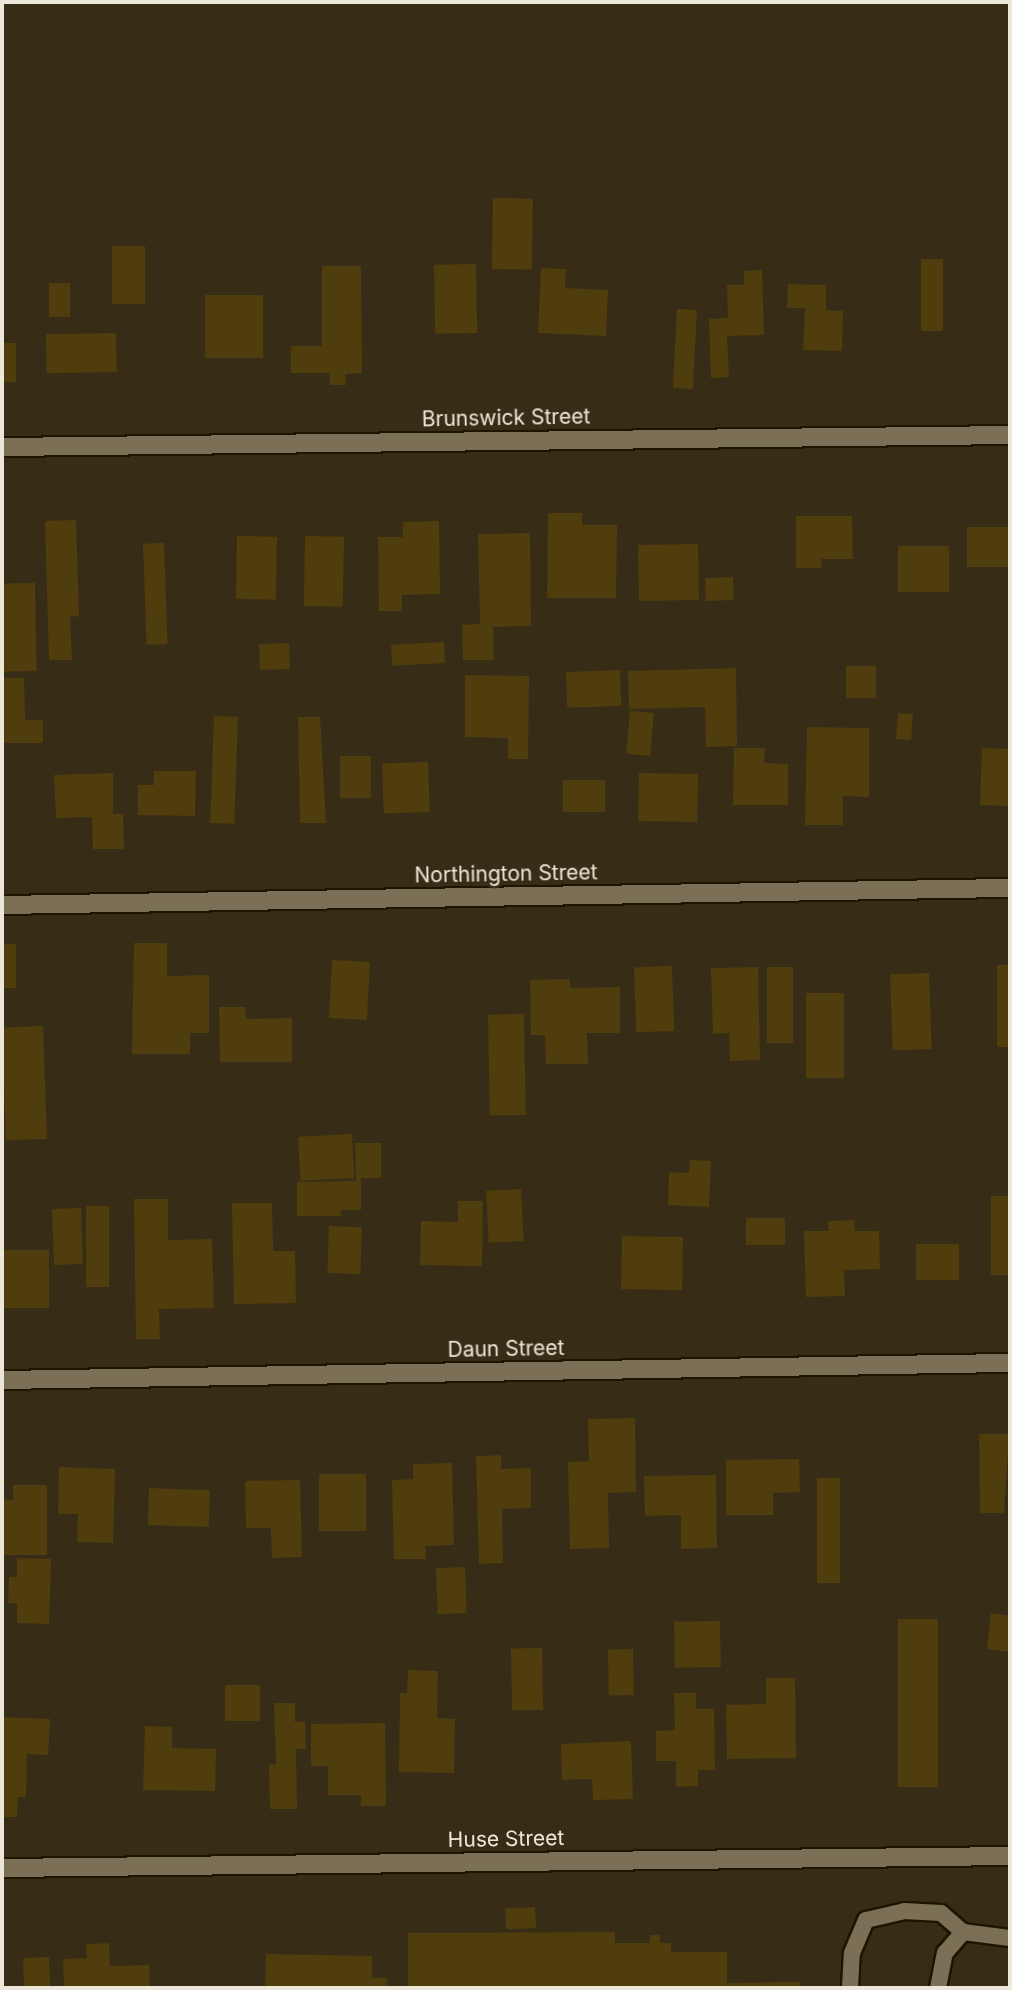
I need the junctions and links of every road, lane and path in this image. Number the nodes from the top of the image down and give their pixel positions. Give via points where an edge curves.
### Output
1 (1010, 435) edge
2 (2, 447) edge
3 (1010, 888) edge
4 (2, 905) edge
5 (1010, 1363) edge
6 (2, 1380) edge
7 (1010, 1856) edge
8 (2, 1868) edge
9 (963, 1932) junction
10 (1010, 1938) edge
11 (850, 1988) edge
12 (938, 1988) edge

1 - 2 street, Brunswick Street
3 - 4 street, Northington Street
5 - 6 street, Daun Street
7 - 8 street, Huse Street
9 - 10 lane
9 - 11 lane via 941,1913 904,1911 866,1920 852,1953
9 - 12 lane via 945,1953

